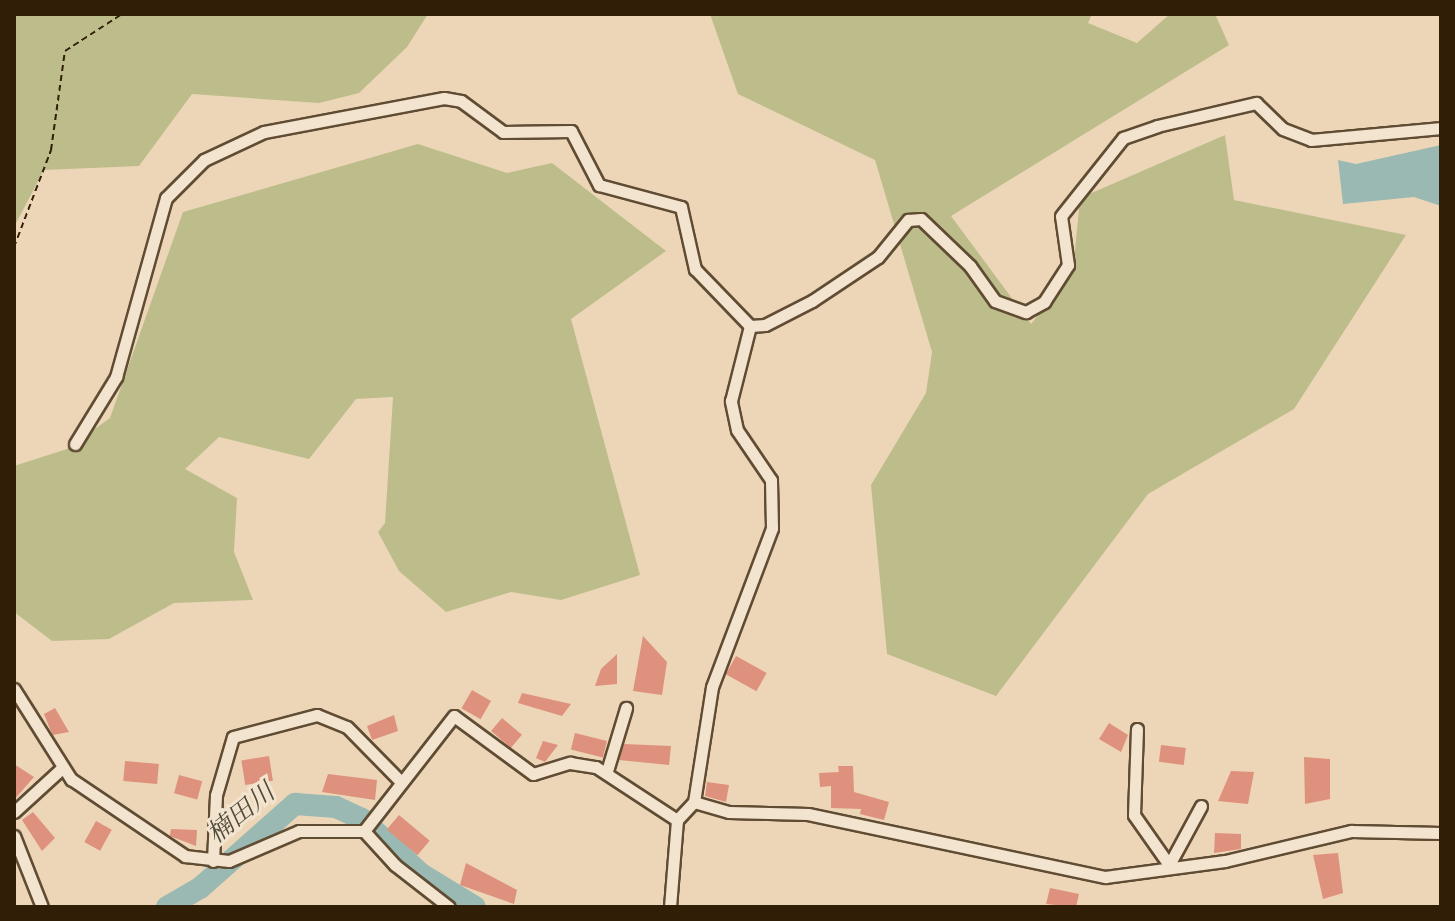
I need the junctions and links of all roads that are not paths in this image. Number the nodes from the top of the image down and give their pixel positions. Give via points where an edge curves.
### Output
1 (1441, 128) edge
2 (750, 326) junction
3 (75, 444) dead end
4 (14, 689) edge
5 (626, 708) dead end
6 (1137, 729) dead end
7 (62, 768) junction
8 (607, 771) junction
9 (401, 782) junction
10 (694, 802) junction
11 (1201, 806) dead end
12 (14, 812) edge
13 (677, 820) junction
14 (368, 825) junction
15 (1441, 833) edge
16 (14, 836) edge
17 (213, 861) junction
18 (1169, 865) junction
19 (42, 907) edge
20 (449, 907) edge
21 (670, 907) edge

1 - 2 street via 1311,140 1283,129 1256,103 1157,126 1123,138 1068,206 1061,216 1068,265 1044,302 1026,312 995,301 970,266 921,219 908,220 878,257 812,301
2 - 3 street via 695,269 681,207 672,200 599,185 571,131 503,132 461,101 432,99 248,136 178,183 158,217 116,377
2 - 10 street via 731,401 737,430 771,480 772,528 712,687
4 - 7 street
5 - 8 street
6 - 18 street via 1134,815
7 - 12 street
7 - 17 street via 87,794 170,849
8 - 9 street via 570,763 533,774 454,716
8 - 13 street
9 - 14 street
9 - 17 street via 347,727 317,715 233,737 216,795
10 - 13 street
10 - 18 street via 729,812 808,814 1105,877 1139,877
11 - 18 street
13 - 21 street
14 - 17 street via 299,831 242,858
14 - 20 street
15 - 18 street via 1351,831 1225,861
16 - 19 street

